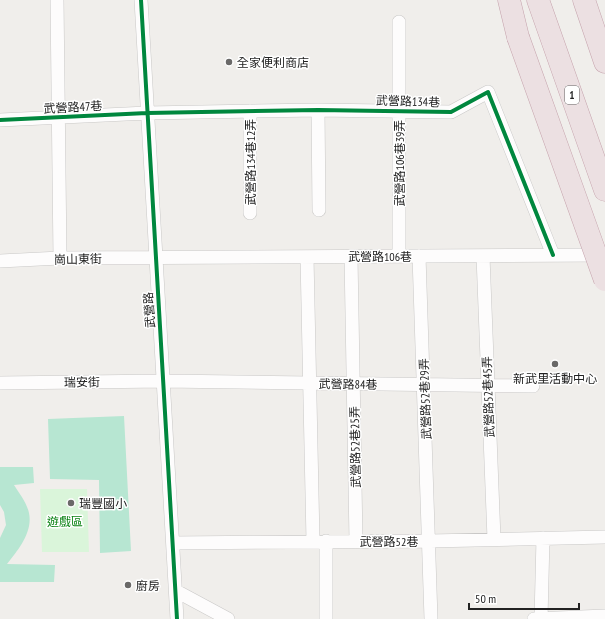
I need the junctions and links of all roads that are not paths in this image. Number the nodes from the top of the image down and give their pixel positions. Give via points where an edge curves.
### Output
1 (57, 0) edge
2 (141, 0) edge
3 (509, 0) edge
4 (538, 0) edge
5 (584, 0) edge
6 (399, 22) dead end
7 (605, 62) edge
8 (318, 110) junction
9 (400, 110) junction
10 (250, 111) junction
11 (147, 113) junction
12 (59, 118) junction
13 (0, 120) edge
14 (605, 190) edge
15 (319, 210) dead end
16 (250, 213) dead end
17 (553, 255) junction
18 (605, 255) edge
19 (399, 256) junction
20 (419, 256) junction
21 (483, 256) junction
22 (307, 257) junction
23 (351, 257) junction
24 (60, 258) junction
25 (156, 258) junction
26 (0, 261) edge
27 (605, 280) edge
28 (164, 381) junction
29 (0, 383) edge
30 (310, 383) junction
31 (354, 384) junction
32 (425, 385) junction
33 (488, 385) junction
34 (533, 386) dead end
35 (605, 537) edge
36 (543, 538) junction
37 (494, 539) junction
38 (319, 541) junction
39 (356, 541) junction
40 (430, 541) junction
41 (173, 543) junction
42 (176, 591) junction
43 (605, 616) edge
44 (178, 619) edge
45 (228, 619) edge
46 (326, 619) edge
47 (431, 619) edge
48 (534, 619) edge
49 (541, 619) edge

1 - 12 street
2 - 11 street, 武營路
3 - 27 highway, bridge via 518,37
4 - 14 highway, 1
5 - 7 highway
6 - 9 street, 武營路106巷39弄
8 - 9 street, 武營路134巷
8 - 10 street, 武營路134巷
8 - 15 street
9 - 17 street, 武營路134巷 via 451,112 488,92
9 - 19 street, 武營路106巷39弄
10 - 11 street, 武營路134巷
10 - 16 street, 武營路134巷12弄
11 - 12 street, 武營路47巷
11 - 25 street, 武營路
12 - 13 street, 武營路47巷
12 - 24 street
17 - 18 street, 武營路106巷
17 - 21 street, 武營路106巷
19 - 20 street, 武營路106巷
19 - 23 street, 武營路106巷
20 - 21 street, 武營路106巷
20 - 32 street, 武營路52巷29弄
21 - 33 street, 武營路52巷45弄
22 - 23 street, 武營路106巷
22 - 25 street, 武營路106巷
22 - 30 street
23 - 31 street, 武營路52巷25弄
24 - 25 street, 崗山東街
24 - 26 street, 崗山東街
25 - 28 street, 武營路
28 - 29 street, 瑞安街
28 - 30 street, 武營路84巷
28 - 41 street, 武營路
30 - 31 street, 武營路84巷
30 - 38 street
31 - 32 street, 武營路84巷
31 - 39 street, 武營路52巷25弄
32 - 33 street, 武營路84巷
32 - 40 street, 武營路52巷29弄
33 - 34 street, 武營路84巷
33 - 37 street, 武營路52巷45弄
35 - 36 street, 武營路52巷
36 - 37 street, 武營路52巷
36 - 49 street
37 - 40 street, 武營路52巷
38 - 39 street, 武營路52巷
38 - 41 street, 武營路52巷
38 - 46 street
39 - 40 street, 武營路52巷
40 - 47 street, 武營路52巷29弄
41 - 42 street, 武營路
42 - 44 street, 武營路
42 - 45 street
43 - 49 street
48 - 49 street

